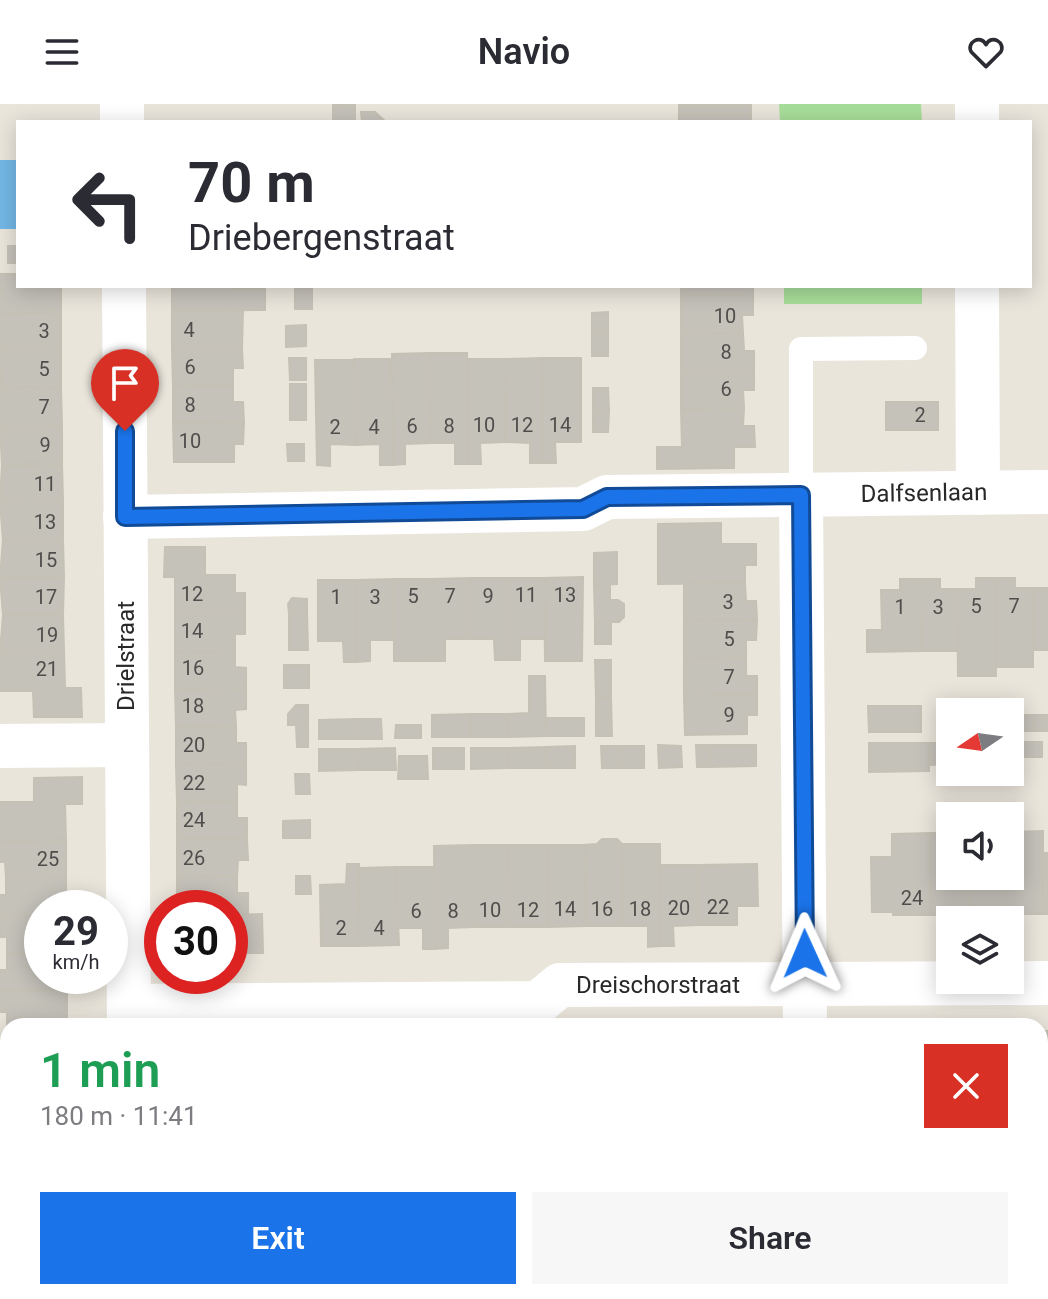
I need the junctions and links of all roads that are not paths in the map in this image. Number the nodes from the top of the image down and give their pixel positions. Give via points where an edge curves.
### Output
1 (124, 288) edge
2 (977, 288) edge
3 (915, 348) dead end
4 (1048, 492) edge
5 (978, 493) junction
6 (801, 495) junction
7 (125, 517) junction
8 (127, 745) junction
9 (0, 746) edge
10 (1048, 983) edge
11 (805, 1005) edge
12 (129, 1016) edge

1 - 7 street, Drielstraat
2 - 5 street
3 - 6 lane via 801,349
4 - 5 street, Dalfsenlaan
5 - 6 street, Dalfsenlaan
6 - 7 street, Dalfsenlaan via 607,497 583,509
6 - 11 street
7 - 8 street, Drielstraat
8 - 9 street
8 - 12 street, Drielstraat
10 - 11 street, Dreischorstraat
11 - 12 street, Dreischorstraat via 560,985 538,1003

